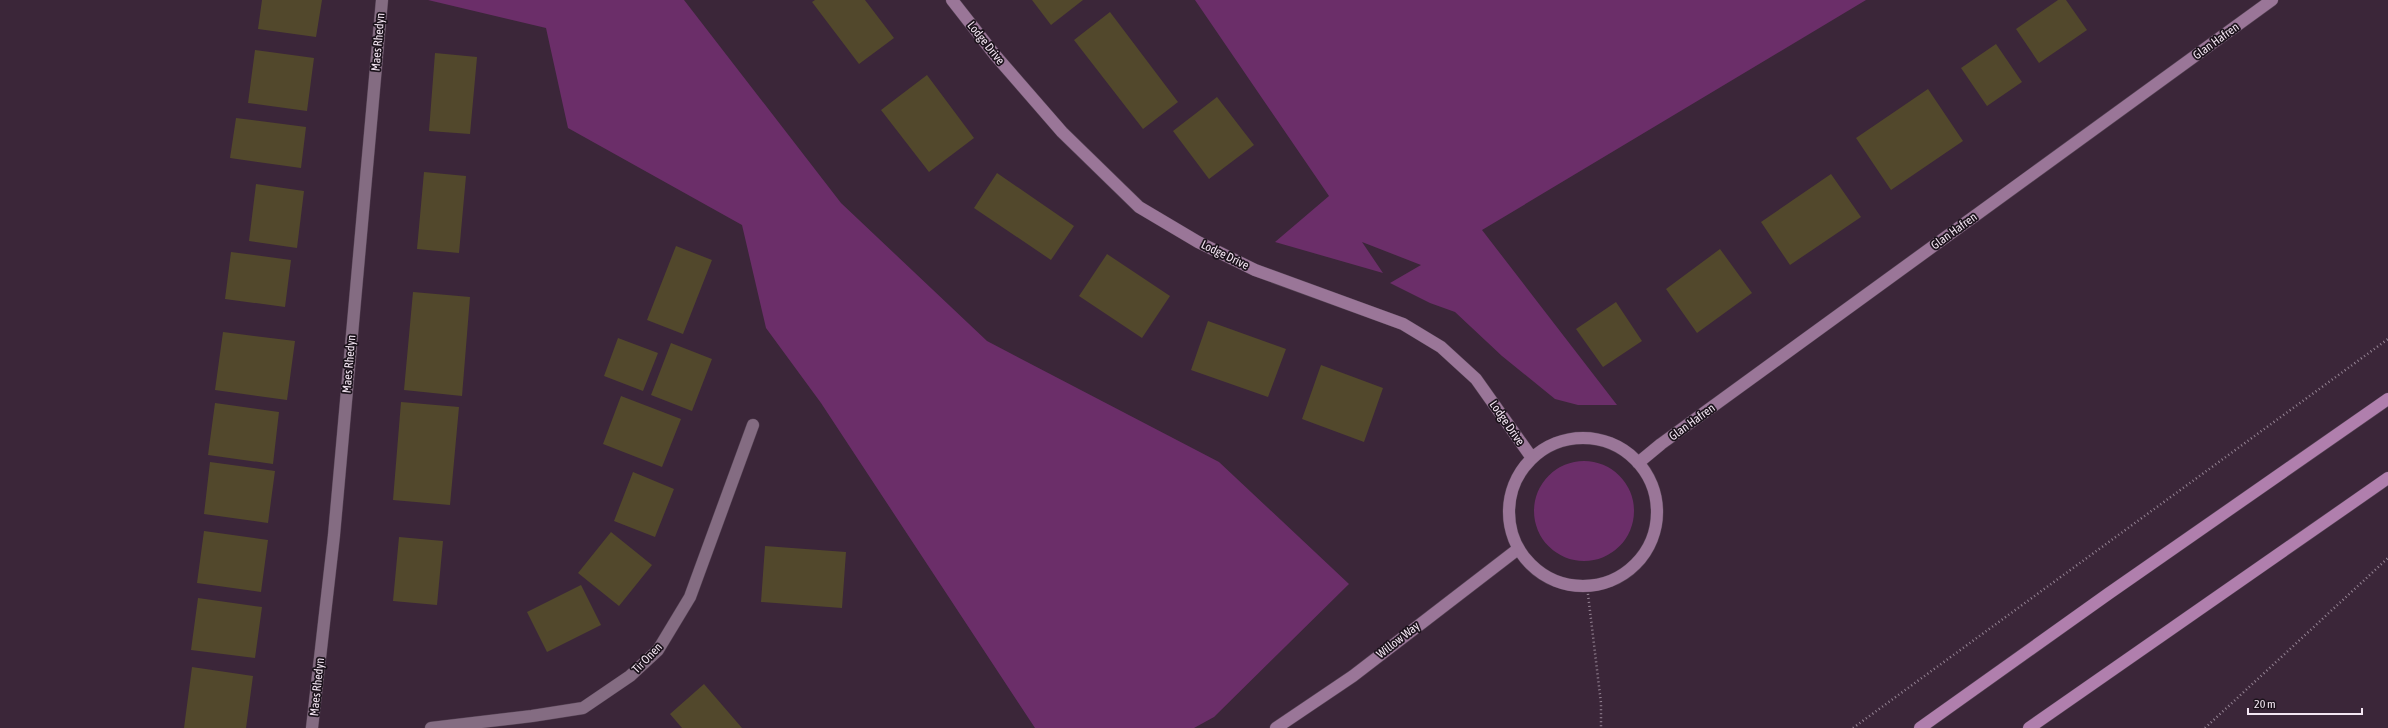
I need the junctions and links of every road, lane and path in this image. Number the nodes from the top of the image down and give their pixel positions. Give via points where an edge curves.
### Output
1 (382, 0) edge
2 (952, 0) edge
3 (2271, 0) edge
4 (2388, 339) edge
5 (2388, 399) edge
6 (753, 425) dead end
7 (1532, 458) junction
8 (1638, 463) junction
9 (2388, 478) edge
10 (1518, 549) junction
11 (2388, 558) edge
12 (1587, 586) junction
13 (312, 728) edge
14 (320, 728) edge
15 (431, 728) edge
16 (1276, 728) edge
17 (1600, 728) edge
18 (1853, 728) edge
19 (1920, 728) edge
20 (2029, 728) edge
21 (2205, 728) edge

1 - 13 street, Maes Rhedyn via 334,535
2 - 7 street, Lodge Drive via 995,56 1062,132 1139,207 1198,242 1255,270 1403,324 1441,347 1476,379
3 - 8 street, Glan Hafren
4 - 18 path
5 - 19 main road
6 - 15 street, Tir Onen via 690,597 658,650 630,676 583,708
7 - 8 street via 1552,445 1574,439 1598,440 1620,448
7 - 10 street via 1517,477 1510,501 1510,526
8 - 12 street via 1651,483 1656,506 1654,530 1645,551 1630,569 1610,581
9 - 20 main road
10 - 12 street via 1534,568 1549,579 1567,585
10 - 16 street, Willow Way via 1352,676
11 - 21 path
12 - 17 path via 1601,703
13 - 14 street

